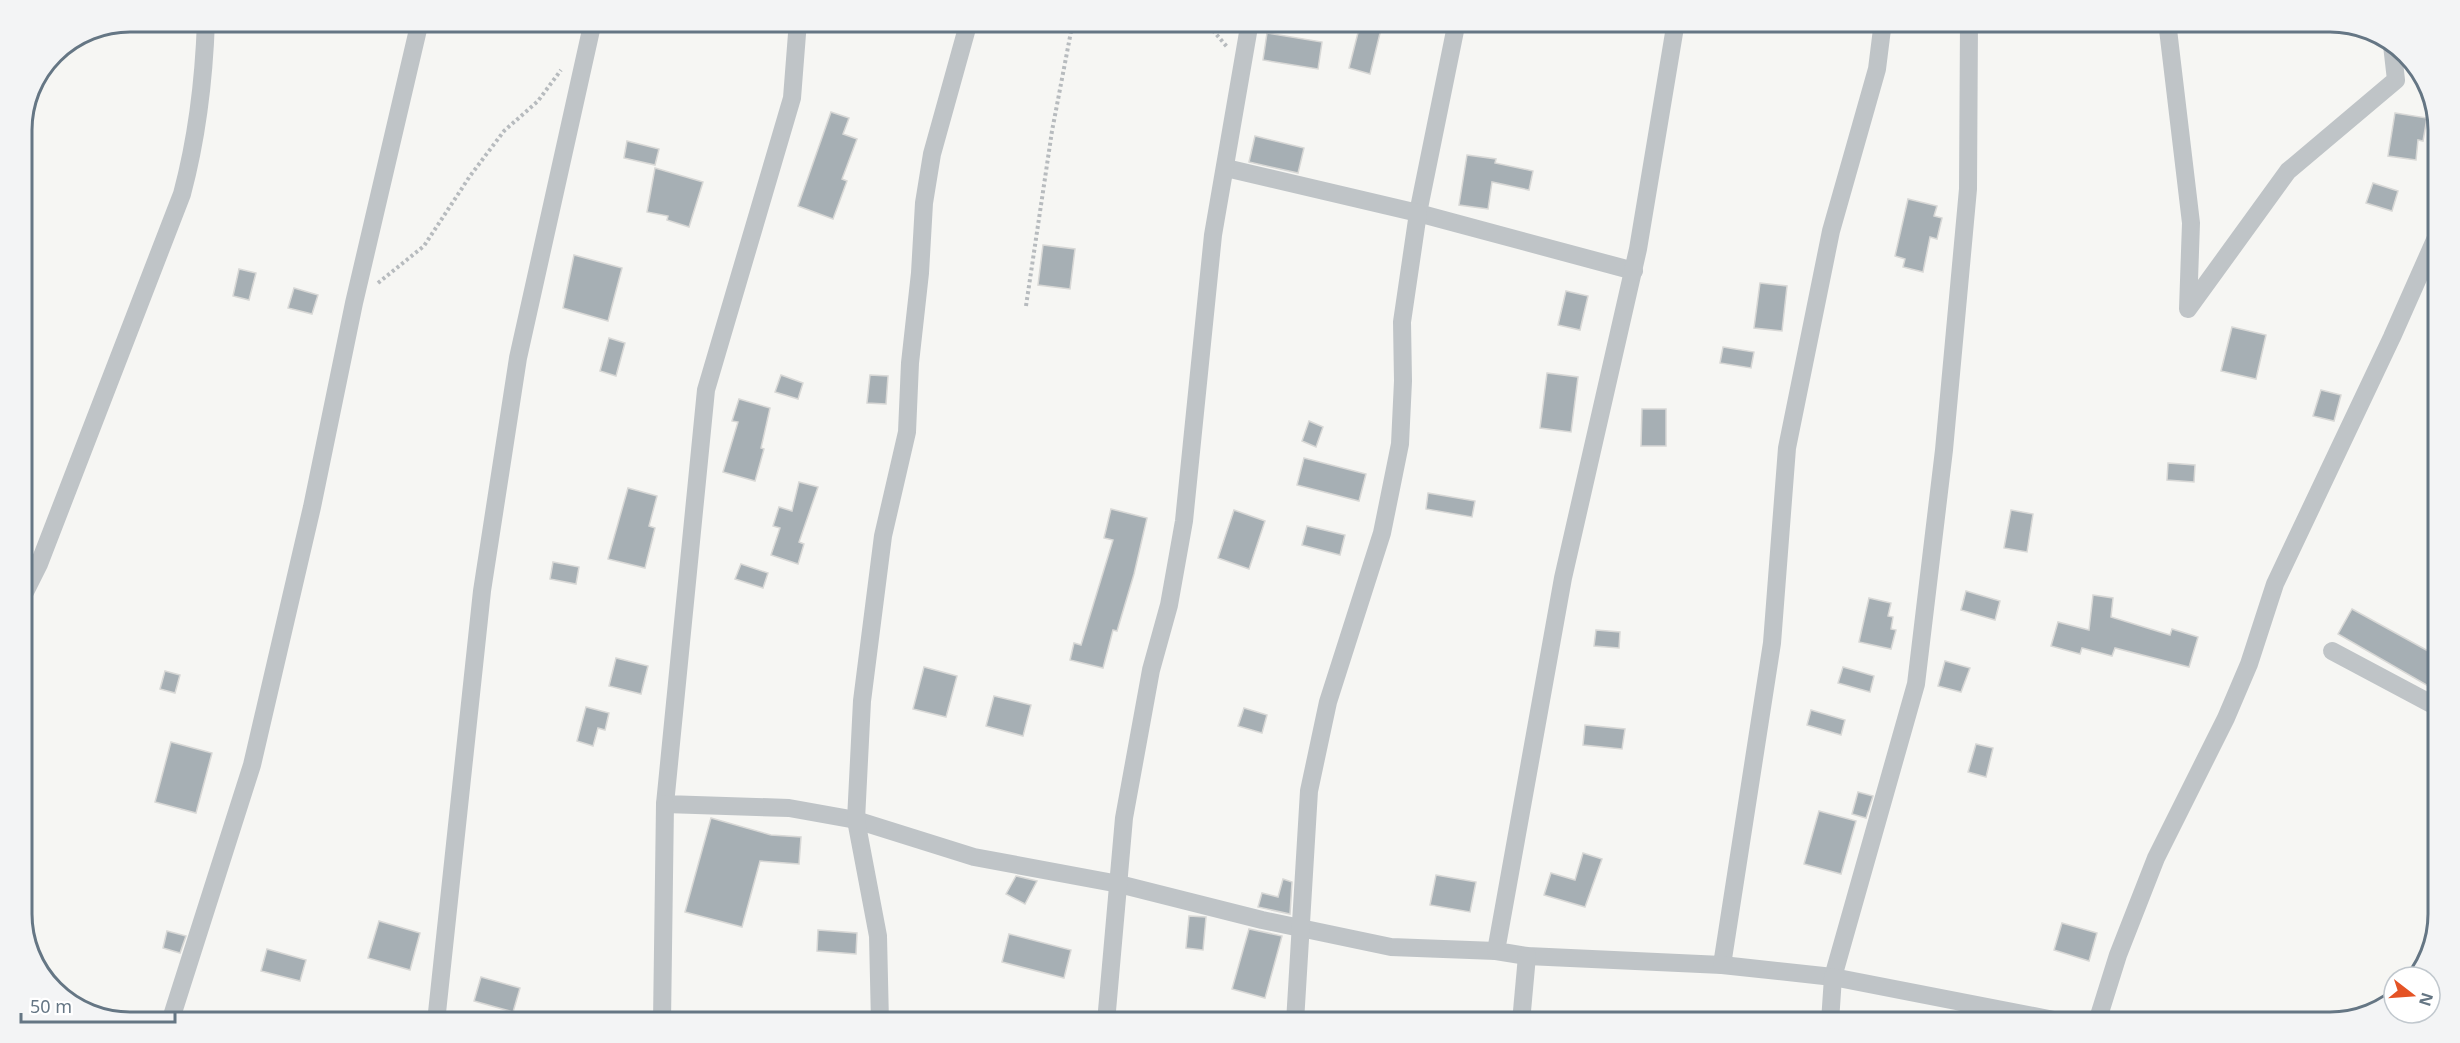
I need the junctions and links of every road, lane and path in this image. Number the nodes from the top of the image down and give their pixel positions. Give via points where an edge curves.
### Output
1 (206, 32) edge
2 (417, 32) edge
3 (591, 32) edge
4 (797, 32) edge
5 (966, 32) edge
6 (1071, 32) edge
7 (1214, 32) edge
8 (1248, 32) edge
9 (1455, 32) edge
10 (1674, 32) edge
11 (1882, 32) edge
12 (1969, 32) edge
13 (2168, 32) edge
14 (2393, 54) edge
15 (1243, 64) junction
16 (563, 67) dead end
17 (1226, 168) junction
18 (1418, 213) junction
19 (2428, 256) edge
20 (1634, 271) junction
21 (354, 303) junction
22 (1026, 306) dead end
23 (32, 578) edge
24 (2332, 651) dead end
25 (2428, 702) edge
26 (665, 804) junction
27 (856, 820) junction
28 (1119, 884) junction
29 (1302, 929) junction
30 (1496, 951) junction
31 (1527, 956) junction
32 (1722, 965) junction
33 (1833, 977) junction
34 (173, 1012) edge
35 (437, 1012) edge
36 (662, 1012) edge
37 (880, 1012) edge
38 (1107, 1012) edge
39 (1296, 1012) edge
40 (1522, 1012) edge
41 (1831, 1012) edge
42 (2013, 1012) edge
43 (2100, 1012) edge

1 - 23 street via 205,69 182,194
2 - 21 street
3 - 35 street via 518,358 482,591
4 - 26 street via 792,98 706,390
5 - 27 street via 932,154 924,203 907,432 883,536 862,701
6 - 22 path
7 - 15 path
8 - 15 street
9 - 18 street
10 - 20 street
11 - 32 street via 1877,69 1831,231 1787,448 1772,643
12 - 33 street via 1968,189 1944,450 1916,684
13 - 14 street via 2191,223 2188,309 2288,171 2396,80
15 - 17 street
16 - 21 path via 538,101 504,131 424,246
17 - 18 street
17 - 28 street via 1213,235 1184,521 1124,818
18 - 20 street
18 - 29 street via 1402,322 1400,444 1382,533 1328,702 1312,779
19 - 43 street via 2275,584 2249,664 2226,718 2156,858
20 - 30 street via 1563,578
21 - 34 street via 252,765
24 - 25 street
26 - 27 street via 789,808
26 - 36 street
27 - 28 street via 974,857
27 - 37 street via 878,936
28 - 29 street
28 - 38 street
29 - 30 street via 1391,947
29 - 39 street
30 - 31 street
31 - 32 street
31 - 40 street
32 - 33 street
33 - 41 street
33 - 42 street

